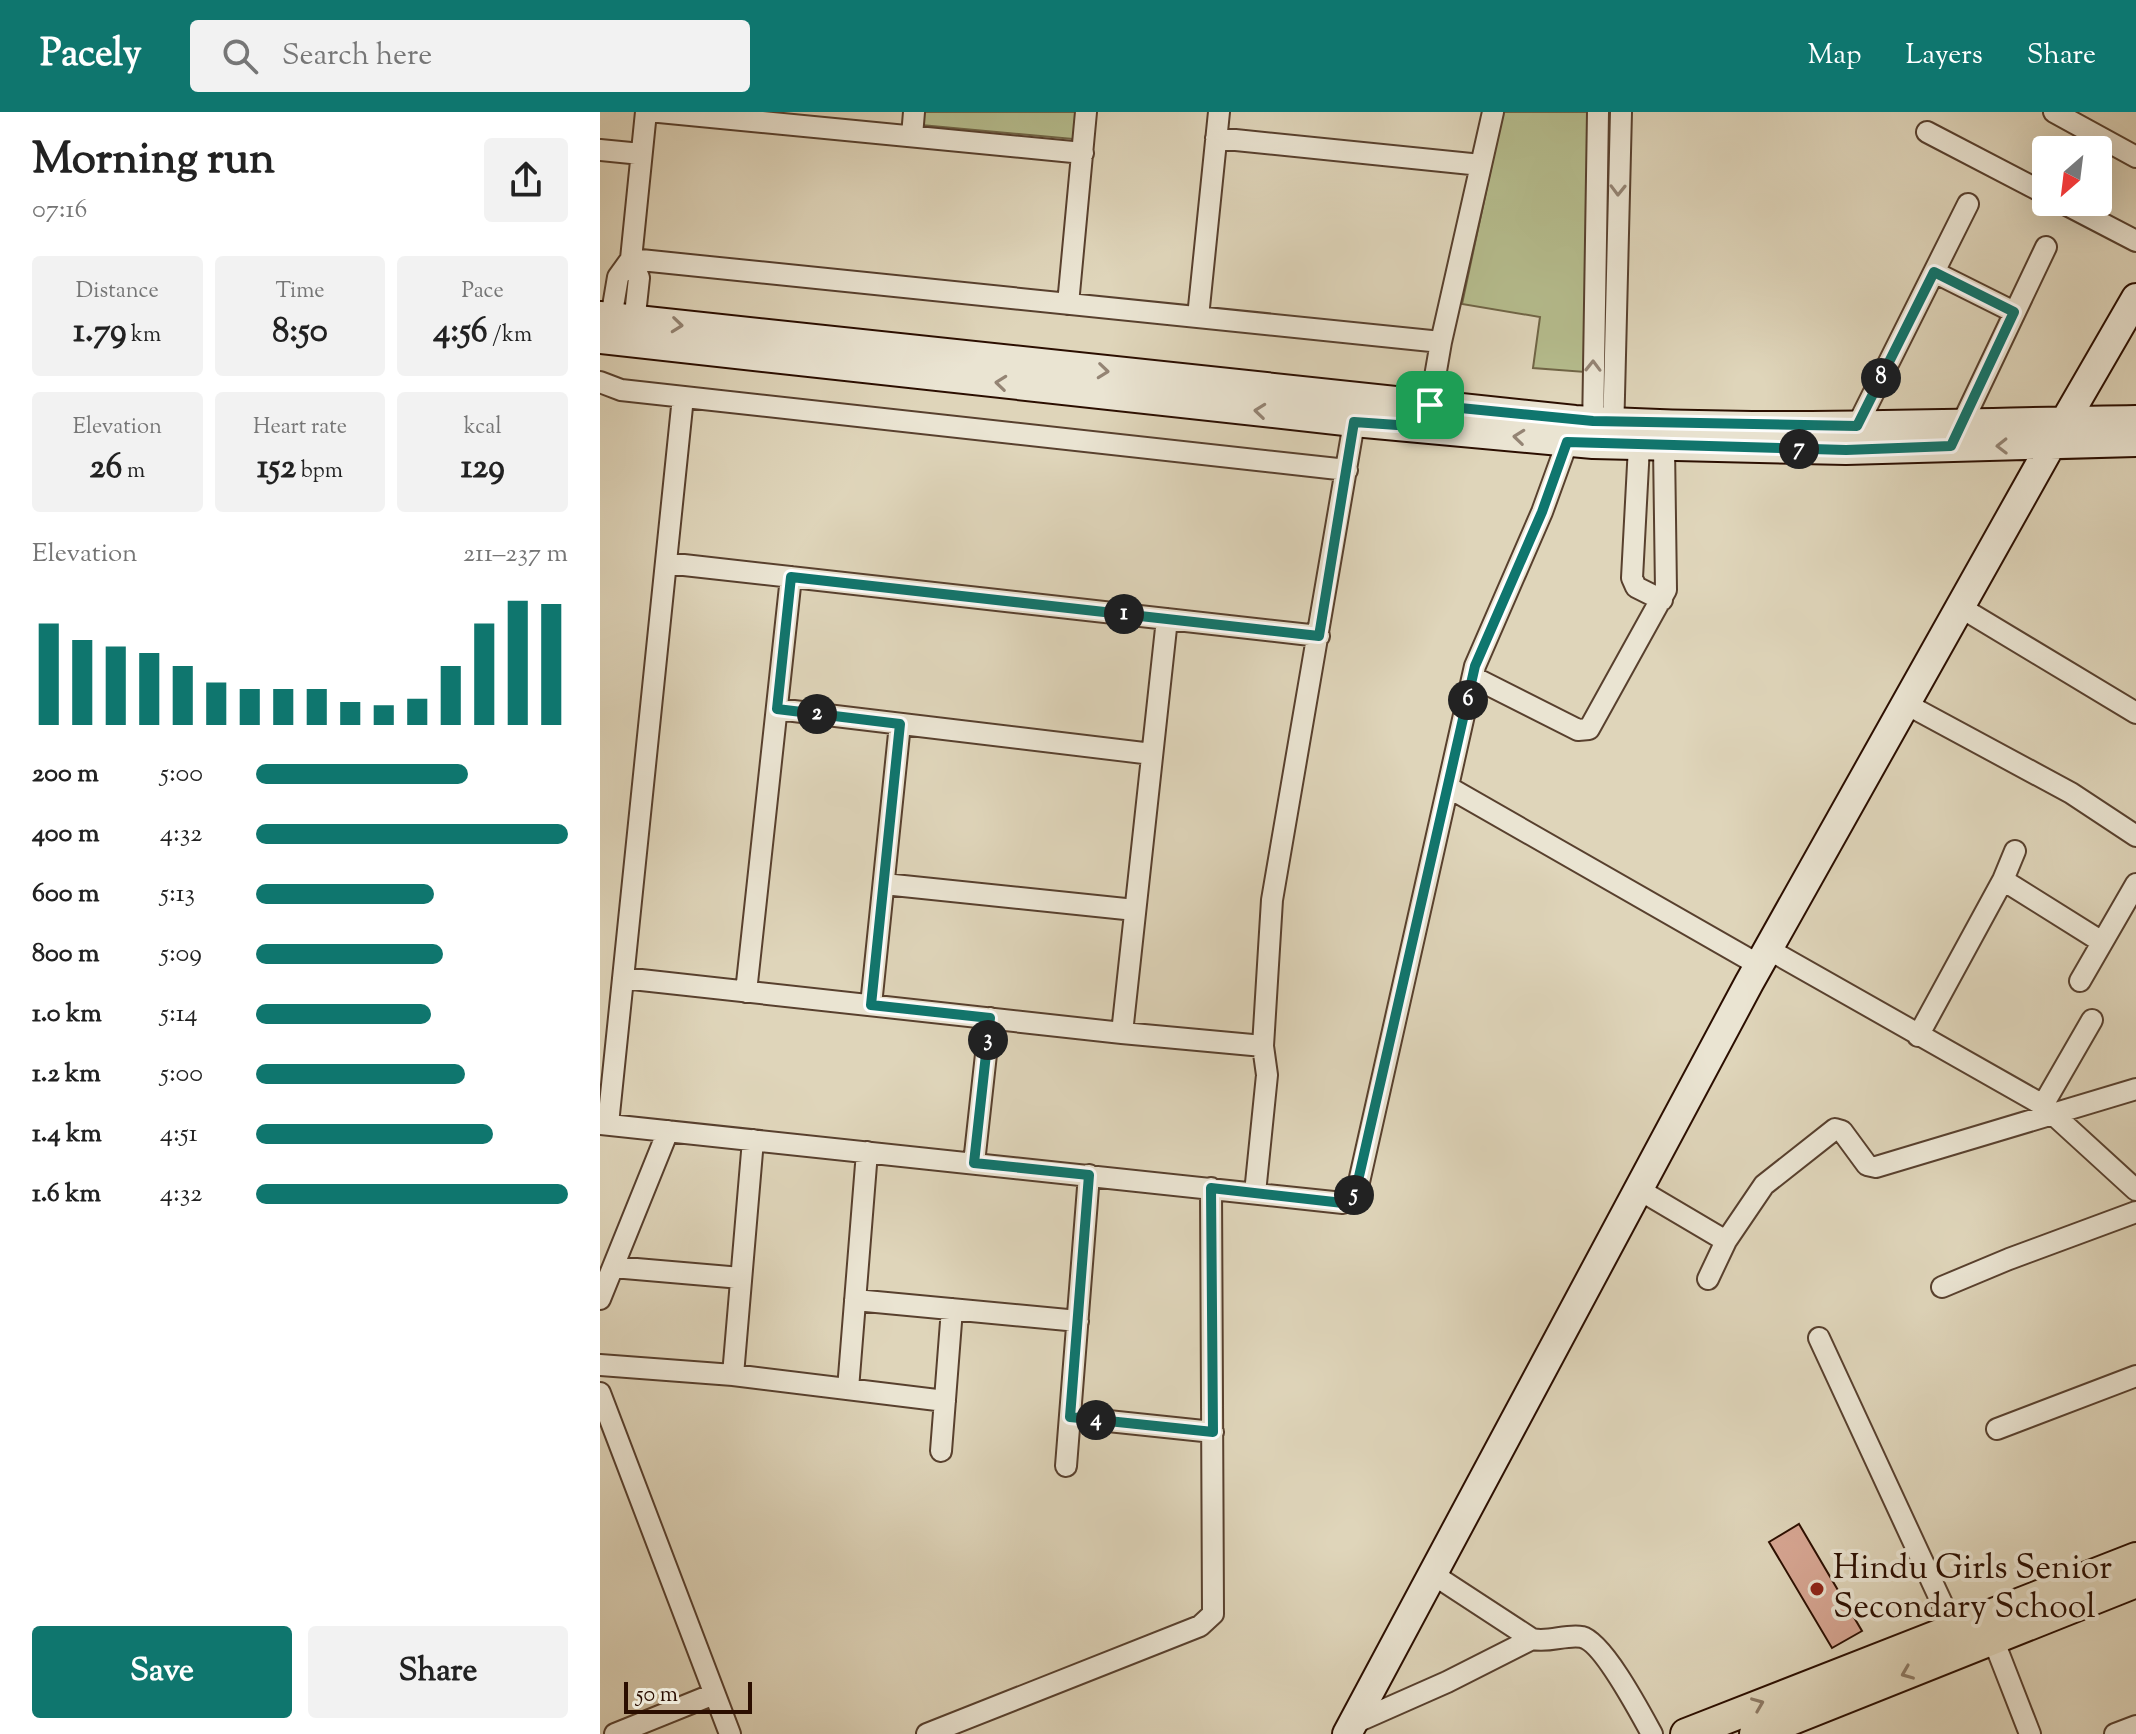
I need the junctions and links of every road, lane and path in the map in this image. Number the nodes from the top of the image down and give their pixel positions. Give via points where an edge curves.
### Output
1 (646, 112) edge
2 (659, 112) edge
3 (914, 112) edge
4 (1086, 112) edge
5 (1219, 112) edge
6 (1493, 112) edge
7 (1598, 112) edge
8 (1621, 112) edge
9 (2054, 112) edge
10 (794, 118) edge
11 (1927, 132) dead end
12 (912, 136) junction
13 (1216, 138) junction
14 (600, 150) edge
15 (1083, 153) junction
16 (641, 154) junction
17 (2136, 157) edge
18 (1481, 165) junction
19 (2032, 187) edge
20 (1968, 204) dead end
21 (2088, 216) edge
22 (2136, 241) edge
23 (2046, 247) dead end
24 (631, 259) junction
25 (1934, 272) junction
26 (2136, 298) edge
27 (1068, 304) junction
28 (2014, 312) junction
29 (1198, 317) junction
30 (614, 329) edge
31 (1441, 342) junction
32 (600, 382) edge
33 (683, 397) junction
34 (1356, 410) junction
35 (1428, 416) junction
36 (2136, 420) edge
37 (1857, 426) junction
38 (2058, 433) junction
39 (1957, 435) junction
40 (1607, 436) junction
41 (2136, 442) edge
42 (1347, 470) junction
43 (666, 563) junction
44 (791, 577) junction
45 (1662, 600) junction
46 (1960, 607) junction
47 (1167, 619) junction
48 (1319, 636) junction
49 (1473, 677) junction
50 (1906, 704) junction
51 (777, 709) junction
52 (2136, 713) edge
53 (900, 724) junction
54 (1152, 754) junction
55 (1448, 787) junction
56 (2136, 836) edge
57 (2015, 851) dead end
58 (2003, 880) junction
59 (884, 884) junction
60 (2136, 884) edge
61 (1135, 910) junction
62 (2102, 942) junction
63 (1763, 957) junction
64 (623, 978) junction
65 (2080, 981) dead end
66 (746, 992) junction
67 (871, 1005) junction
68 (990, 1018) junction
69 (2092, 1020) dead end
70 (1122, 1033) junction
71 (1918, 1036) junction
72 (1263, 1046) junction
73 (2136, 1089) edge
74 (2047, 1109) junction
75 (604, 1124) edge
76 (668, 1131) junction
77 (753, 1140) junction
78 (867, 1152) junction
79 (974, 1163) junction
80 (1089, 1175) junction
81 (1211, 1188) junction
82 (1638, 1189) junction
83 (2136, 1190) edge
84 (1255, 1193) junction
85 (2136, 1212) edge
86 (1726, 1241) junction
87 (613, 1267) junction
88 (741, 1278) junction
89 (1708, 1279) dead end
90 (1942, 1287) dead end
91 (600, 1299) edge
92 (855, 1300) junction
93 (952, 1309) junction
94 (1078, 1321) junction
95 (1819, 1338) dead end
96 (600, 1365) edge
97 (733, 1375) junction
98 (2136, 1376) edge
99 (848, 1389) junction
100 (600, 1393) edge
101 (945, 1401) junction
102 (1070, 1417) junction
103 (1997, 1429) dead end
104 (1213, 1432) junction
105 (941, 1451) dead end
106 (1066, 1466) dead end
107 (2136, 1558) edge
108 (1431, 1573) junction
109 (2136, 1582) edge
110 (1532, 1639) junction
111 (1959, 1639) junction
112 (1993, 1639) junction
113 (714, 1694) junction
114 (2136, 1726) edge
115 (1350, 1729) edge
116 (615, 1734) edge
117 (730, 1734) edge
118 (927, 1734) edge
119 (1652, 1734) edge
120 (1686, 1734) edge
121 (1755, 1734) edge
122 (2030, 1734) edge
123 (2115, 1734) edge

1 - 16 street
2 - 10 street
3 - 12 street
4 - 15 street
5 - 13 street
6 - 18 street
40 -> 7 street
8 -> 40 street
9 - 17 street
10 - 12 street
11 - 19 street
12 - 15 street
13 - 18 street
13 - 29 street
14 - 16 street
15 - 27 street
16 - 24 street
18 - 31 street
20 - 25 street
21 - 22 street
23 - 28 street
24 - 27 street
24 - 30 street via 618,277
25 - 28 street
25 - 37 street
26 - 38 main road
27 - 29 street
28 - 39 street
29 - 31 street
30 - 34 main road
31 - 35 street
32 - 33 street via 621,390
33 - 42 street
33 - 43 street
34 - 35 main road
34 - 42 street
35 - 40 main road
36 - 38 main road
37 - 39 main road
37 - 40 main road
38 - 39 main road
38 - 41 main road
38 - 46 main road
39 - 40 main road via 1846,450
40 - 45 street via 1667,586
40 - 45 street via 1632,578 1636,587
40 - 49 street via 1542,512
42 - 48 street
43 - 44 street
43 - 64 street
44 - 47 street
44 - 51 street
45 - 49 street via 1588,730 1578,730
46 - 50 main road
46 - 52 street
47 - 48 street
47 - 54 street
48 - 72 street via 1272,900
49 - 55 street
50 - 56 street via 2071,793
50 - 63 main road
51 - 53 street
51 - 66 street
53 - 54 street
53 - 59 street
54 - 61 street
55 - 63 street
55 - 84 street via 1355,1194 1343,1203
57 - 58 street
58 - 62 street
58 - 71 street
59 - 61 street
59 - 67 street
60 - 62 street
61 - 70 street
62 - 65 street
63 - 71 street
63 - 82 main road
64 - 66 street
64 - 75 street
66 - 67 street
67 - 68 street
68 - 70 street
68 - 79 street
69 - 74 street
70 - 72 street
71 - 74 street
72 - 84 street via 1267,1075
73 - 74 street
74 - 83 street
74 - 86 street via 1873,1168 1835,1129 1772,1177
75 - 76 street
76 - 77 street
76 - 87 street
77 - 78 street
77 - 88 street
78 - 79 street
78 - 92 street
79 - 80 street
80 - 81 street
80 - 94 street
81 - 84 street
81 - 104 street
82 - 86 street
82 - 108 main road
85 - 90 street
86 - 89 street
87 - 88 street
87 - 91 street
88 - 97 street
92 - 93 street
92 - 99 street
93 - 94 street
93 - 101 street
94 - 102 street
95 - 111 street
96 - 97 street
97 - 99 street
98 - 103 street
99 - 101 street
100 - 113 street
101 - 105 street
102 - 104 street
102 - 106 street
104 - 118 street via 1210,1619
107 - 111 main road
108 - 110 street
108 - 115 main road
109 - 112 main road
110 - 115 street
110 - 119 street via 1578,1637 1592,1642
111 - 112 main road
120 -> 111 main road
111 -> 121 main road
112 - 122 street
113 - 116 street
113 - 117 street
114 - 123 street

